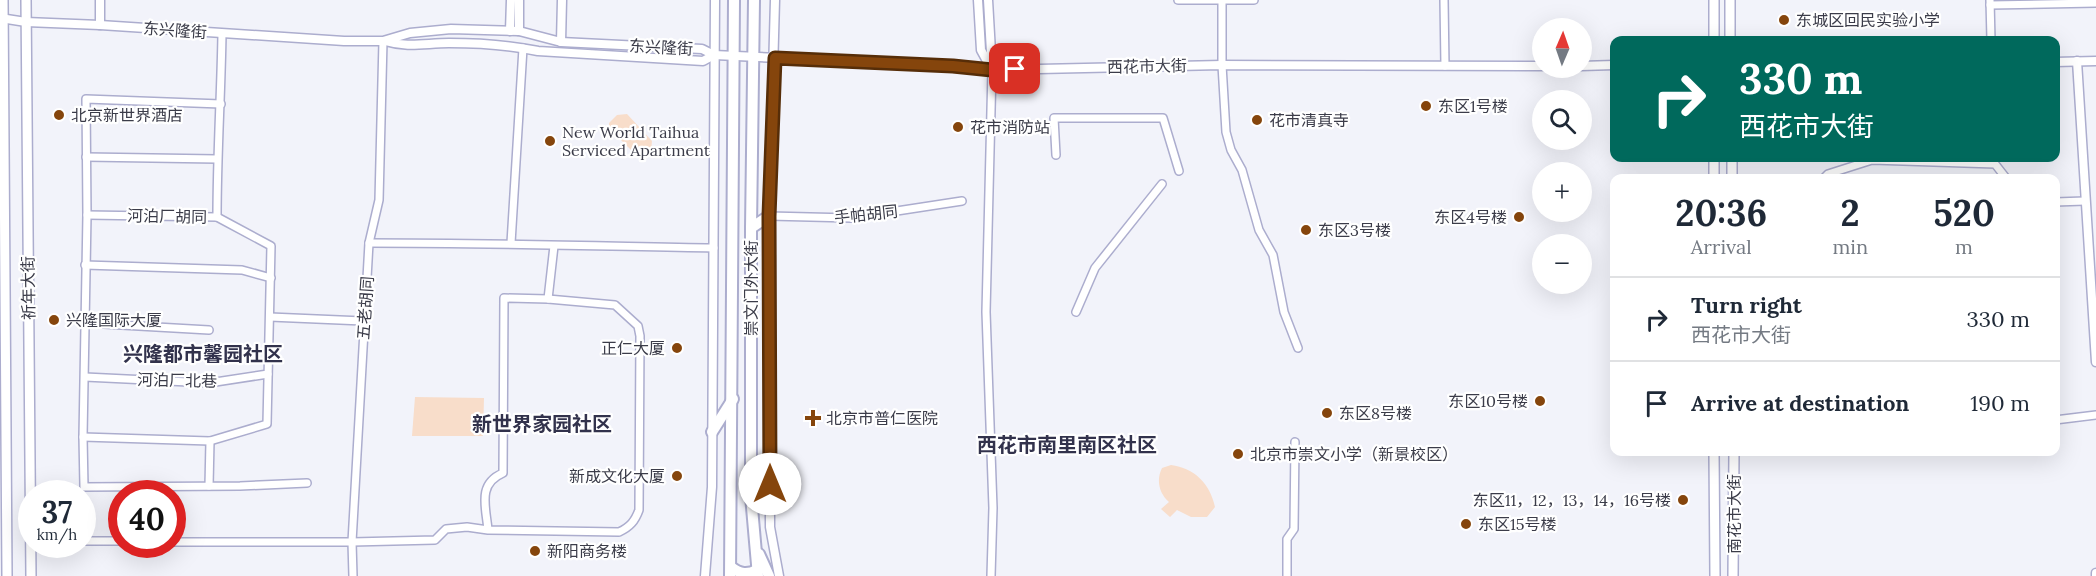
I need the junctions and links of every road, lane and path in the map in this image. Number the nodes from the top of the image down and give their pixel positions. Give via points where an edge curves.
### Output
1 (3, 0) edge
2 (26, 0) edge
3 (100, 0) edge
4 (511, 0) edge
5 (519, 0) edge
6 (562, 0) edge
7 (715, 0) edge
8 (734, 0) edge
9 (754, 0) edge
10 (775, 0) edge
11 (978, 0) edge
12 (988, 0) edge
13 (1178, 0) edge
14 (1254, 0) edge
15 (1444, 0) edge
16 (1714, 0) edge
17 (1730, 0) edge
18 (1222, 1) edge
19 (1990, 2) edge
20 (2096, 3) edge
21 (2, 18) edge
22 (26, 22) junction
23 (100, 25) junction
24 (514, 31) junction
25 (222, 34) junction
26 (1714, 36) edge
27 (1730, 36) edge
28 (1991, 36) edge
29 (383, 41) junction
30 (561, 42) junction
31 (523, 48) junction
32 (714, 55) junction
33 (733, 56) junction
34 (753, 57) junction
35 (775, 58) junction
36 (2077, 61) junction
37 (2096, 61) edge
38 (2060, 62) edge
39 (1222, 65) junction
40 (1610, 65) edge
41 (1445, 66) junction
42 (1532, 66) edge
43 (1592, 66) edge
44 (992, 70) junction
45 (221, 104) junction
46 (1056, 155) dead end
47 (86, 157) junction
48 (217, 159) junction
49 (1866, 162) edge
50 (1934, 162) edge
51 (1179, 171) dead end
52 (1828, 174) edge
53 (2003, 174) edge
54 (1162, 184) dead end
55 (962, 201) dead end
56 (2085, 201) junction
57 (2060, 202) edge
58 (87, 215) junction
59 (769, 216) junction
60 (217, 217) junction
61 (751, 228) junction
62 (369, 243) junction
63 (511, 243) junction
64 (554, 246) junction
65 (714, 248) junction
66 (85, 265) junction
67 (271, 278) junction
68 (548, 299) junction
69 (1076, 312) dead end
70 (270, 317) junction
71 (363, 321) junction
72 (86, 323) junction
73 (209, 330) dead end
74 (1298, 348) dead end
75 (2096, 362) edge
76 (268, 374) junction
77 (85, 377) junction
78 (733, 399) junction
79 (2096, 415) edge
80 (2060, 419) edge
81 (712, 432) junction
82 (83, 437) junction
83 (210, 441) junction
84 (1295, 442) dead end
85 (1714, 456) edge
86 (1734, 456) edge
87 (30, 480) edge
88 (307, 483) dead end
89 (209, 486) junction
90 (488, 530) junction
91 (755, 538) junction
92 (186, 542) edge
93 (352, 542) junction
94 (31, 558) edge
95 (3, 563) edge
96 (731, 572) edge
97 (757, 573) edge
98 (7, 576) edge
99 (31, 576) edge
100 (353, 576) edge
101 (705, 576) edge
102 (769, 576) edge
103 (779, 576) edge
104 (991, 576) edge
105 (1287, 576) edge
106 (1715, 576) edge
107 (1733, 576) edge

1 - 21 main road, 祈年大街
2 - 22 main road, 祈年大街
3 - 23 street
4 - 24 street
5 - 24 street
6 - 30 street
7 - 32 street
8 - 33 main road, 崇文门外大街
9 - 34 main road, 崇文门外大街
10 - 35 street, 崇文门外大街
11 - 44 street via 981,50
12 - 44 street
13 - 18 street
14 - 18 street
15 - 41 street
16 - 26 main road
17 - 27 main road
18 - 39 street
19 - 20 street
19 - 28 street
21 - 22 street, 东兴隆街
21 - 95 main road, 祈年大街
22 - 23 street, 东兴隆街
22 - 87 main road, 祈年大街
23 - 25 street, 东兴隆街
24 - 29 street, 东兴隆街 via 451,29 410,33
24 - 30 street, 东兴隆街
25 - 29 street, 东兴隆街
25 - 45 street
29 - 31 street, 东兴隆街 via 401,46 449,43
29 - 62 street, 五老胡同 via 379,200
30 - 32 street, 东兴隆街 via 702,49
31 - 32 street, 东兴隆街 via 702,61
31 - 63 street
32 - 33 street, 西花市大街
32 - 65 street
33 - 34 street, 西花市大街
33 - 78 main road, 崇文门外大街
34 - 35 street, 西花市大街
34 - 61 main road, 崇文门外大街
35 - 44 street, 西花市大街
35 - 59 street, 崇文门外大街
36 - 37 street
36 - 38 street
36 - 56 street
39 - 41 street, 西花市大街
39 - 44 street, 西花市大街
39 - 74 street via 1226,132 1242,170 1259,230 1273,255 1284,312
40 - 43 street
41 - 42 street, 西花市大街
44 - 104 street via 986,312 993,508
45 - 47 street via 86,99
45 - 48 street
46 - 51 street via 1054,118 1163,118
47 - 48 street
47 - 58 street
48 - 60 street
49 - 52 street
50 - 53 street via 1995,164
54 - 69 street via 1095,268
55 - 59 street, 手帕胡同 via 852,218
56 - 57 street
56 - 75 street
58 - 60 street, 河泊厂胡同
58 - 66 street
59 - 61 main road
59 - 103 street, 崇文门外大街 via 770,527
60 - 67 street, 河泊厂胡同 via 272,246
61 - 91 main road, 崇文门外大街 via 751,496
62 - 63 street
62 - 71 street, 五老胡同
63 - 64 street
64 - 65 street
64 - 68 street
65 - 81 street
66 - 67 street via 242,270
66 - 72 street
67 - 70 street, 河泊厂胡同
68 - 90 street via 504,298 503,473 492,478 485,489
68 - 90 street via 615,305 638,326 639,510 628,528 619,532
70 - 71 street
70 - 76 street, 河泊厂胡同
71 - 93 street, 五老胡同
72 - 73 street
72 - 77 street
76 - 77 street, 河泊厂北巷 via 209,383
76 - 83 street, 河泊厂胡同 via 267,424
77 - 82 street
78 - 81 main road
78 - 96 main road, 崇文门外大街
79 - 80 street
81 - 101 street
82 - 83 street, 河泊厂胡同
82 - 89 street via 84,487
83 - 89 street
84 - 105 street via 1294,528 1287,539
85 - 106 main road, 南花市大街
86 - 107 main road, 南花市大街
88 - 89 street
90 - 93 street via 446,529 435,540
91 - 97 main road, 崇文门外大街
91 - 102 main road
92 - 93 street
93 - 100 street, 五老胡同
94 - 99 main road, 祈年大街
95 - 98 main road, 祈年大街
96 - 97 main road

